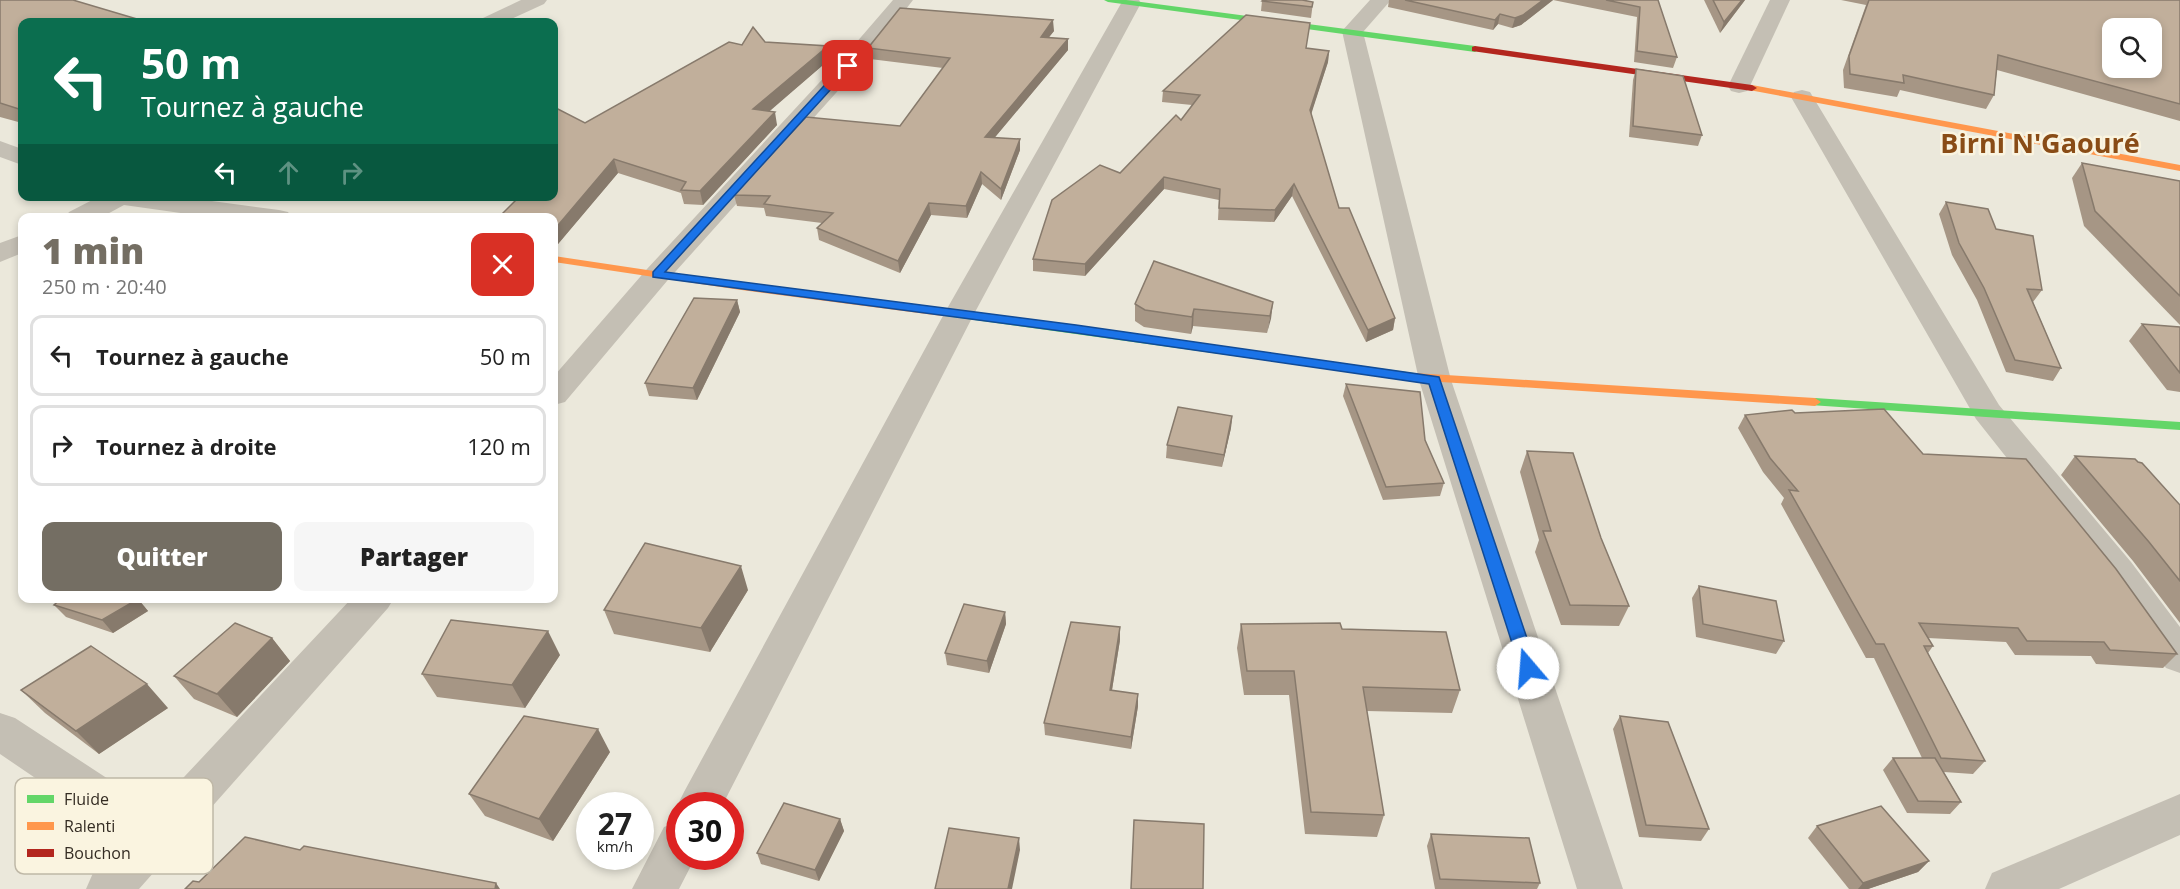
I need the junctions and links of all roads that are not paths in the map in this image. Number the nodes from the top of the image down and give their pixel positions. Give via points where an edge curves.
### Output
1 (537, 0) edge
2 (903, 0) edge
3 (1381, 0) edge
4 (1780, 0) edge
5 (1120, 1) edge
6 (499, 18) edge
7 (1352, 31) junction
8 (1738, 86) junction
9 (1802, 97) junction
10 (0, 148) edge
11 (18, 156) edge
12 (2180, 168) edge
13 (110, 201) edge
14 (149, 201) edge
15 (88, 213) edge
16 (241, 213) edge
17 (18, 245) edge
18 (0, 254) edge
19 (558, 260) edge
20 (657, 275) junction
21 (959, 314) junction
22 (1435, 380) junction
23 (558, 390) edge
24 (1987, 411) junction
25 (2180, 426) edge
26 (370, 603) edge
27 (2180, 657) edge
28 (0, 731) edge
29 (70, 778) edge
30 (209, 778) edge
31 (706, 792) edge
32 (2180, 814) edge
33 (666, 868) edge
34 (122, 874) edge
35 (109, 889) edge
36 (655, 889) edge
37 (1600, 889) edge
38 (2008, 889) edge

1 - 6 street
2 - 20 street
3 - 7 street
4 - 8 street
5 - 7 main road
5 - 21 street
7 - 8 main road
7 - 22 street
8 - 9 main road
9 - 12 main road
9 - 24 street
10 - 11 street
13 - 15 street
14 - 16 street
17 - 18 street
19 - 20 main road
20 - 21 main road
20 - 23 street
21 - 22 main road
21 - 31 street
22 - 24 main road
22 - 37 street
24 - 25 main road
24 - 27 street via 2118,572
26 - 30 street
28 - 29 street
32 - 38 street
33 - 36 street
34 - 35 street

